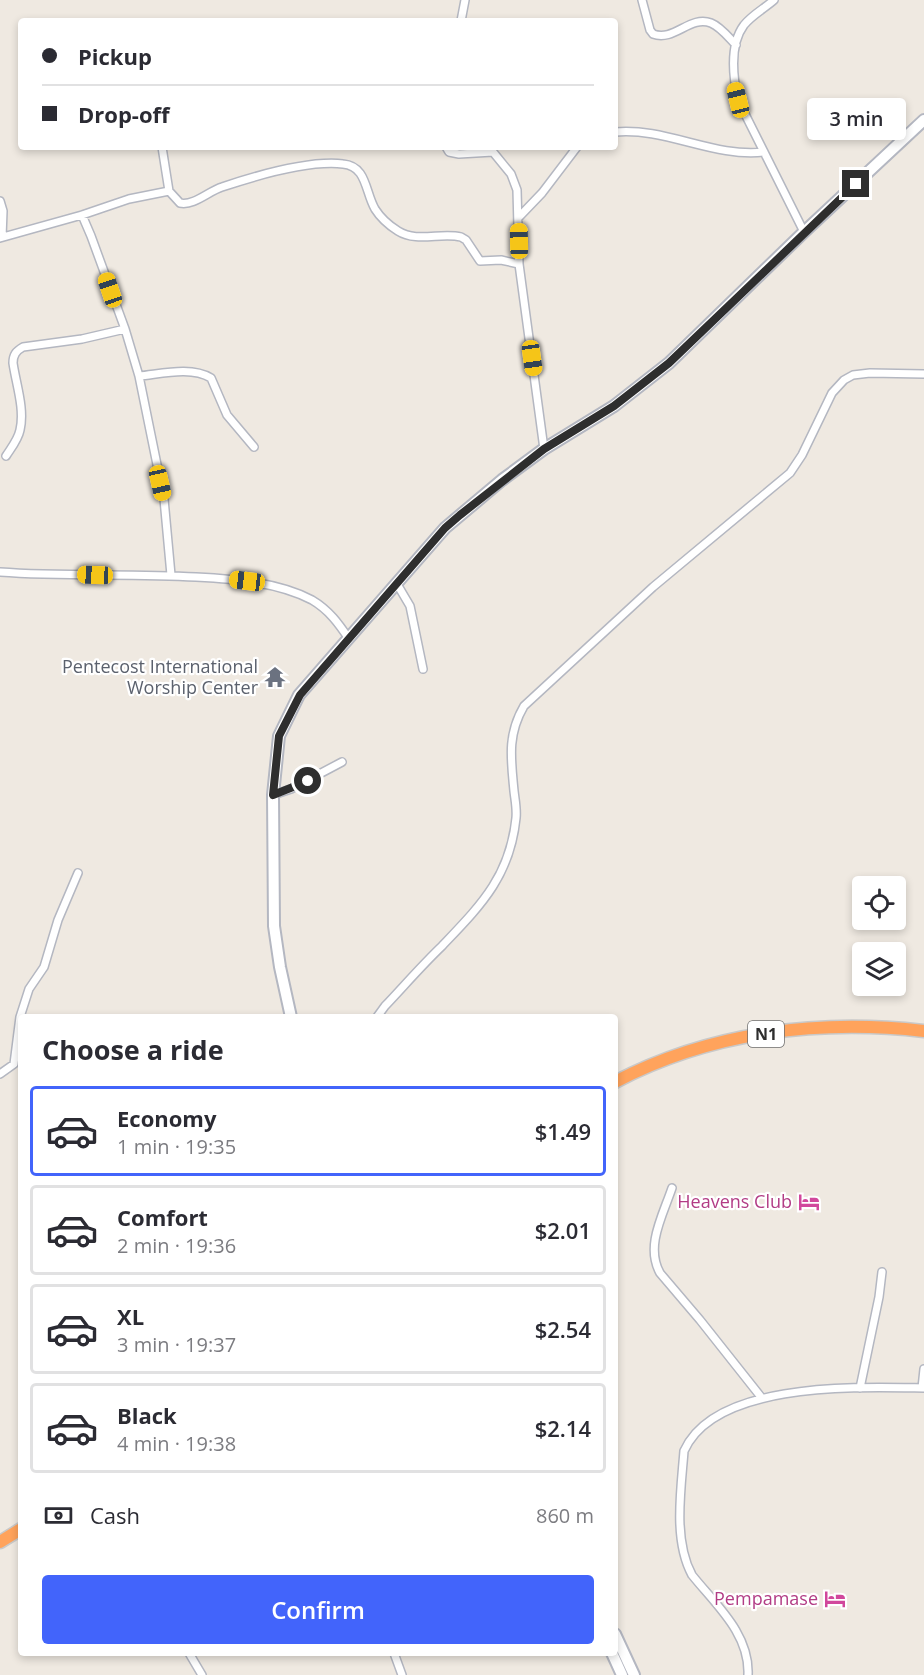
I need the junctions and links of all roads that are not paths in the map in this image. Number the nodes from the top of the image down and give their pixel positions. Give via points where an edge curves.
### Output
1 (465, 0) edge
2 (642, 0) edge
3 (774, 0) edge
4 (461, 18) edge
5 (736, 45) junction
6 (924, 120) edge
7 (618, 132) edge
8 (162, 150) edge
9 (448, 150) edge
10 (575, 150) edge
11 (764, 152) junction
12 (169, 192) junction
13 (0, 201) edge
14 (82, 215) junction
15 (518, 218) junction
16 (804, 232) junction
17 (1, 237) edge
18 (519, 264) junction
19 (125, 329) junction
20 (924, 374) edge
21 (139, 376) junction
22 (254, 447) dead end
23 (544, 449) junction
24 (6, 456) dead end
25 (0, 572) edge
26 (171, 575) junction
27 (397, 584) junction
28 (350, 639) junction
29 (423, 669) dead end
30 (342, 762) dead end
31 (273, 795) junction
32 (78, 873) dead end
33 (21, 1014) edge
34 (290, 1014) edge
35 (379, 1014) edge
36 (924, 1031) edge
37 (18, 1033) edge
38 (0, 1074) edge
39 (618, 1081) edge
40 (672, 1188) dead end
41 (882, 1272) dead end
42 (924, 1369) edge
43 (860, 1388) junction
44 (923, 1388) edge
45 (761, 1397) junction
46 (18, 1531) edge
47 (0, 1542) edge
48 (618, 1640) edge
49 (191, 1656) edge
50 (395, 1656) edge
51 (613, 1656) edge
52 (202, 1675) edge
53 (402, 1675) edge
54 (622, 1675) edge
55 (634, 1675) edge
56 (748, 1675) edge

1 - 4 street
2 - 5 street via 653,34 667,36 695,23 710,22
3 - 5 street via 745,24
5 - 11 street via 733,73 738,100
6 - 16 street
7 - 11 street via 740,152
8 - 12 street
9 - 15 street via 498,155 514,180
10 - 15 street
11 - 16 street
12 - 14 street
12 - 18 street via 185,204 212,190 274,173 314,164 352,165 363,177 378,213 398,231 415,237 461,237 480,261
13 - 17 street
14 - 17 street
14 - 19 street
15 - 18 street
16 - 23 street via 669,363 614,406
18 - 23 street
19 - 21 street
19 - 24 street via 18,350 13,363 21,422 16,441
20 - 35 street via 870,373 853,375 838,384 790,473 653,587 524,706 515,721 511,743 515,829 494,887
21 - 22 street via 186,372 207,375 227,415
21 - 26 street via 164,499
23 - 27 street via 445,528
25 - 26 street
26 - 28 street via 247,581 289,591 328,611
27 - 28 street
27 - 29 street via 410,606
28 - 31 street via 300,695 282,726 275,756
30 - 31 street
31 - 34 street via 275,939
32 - 33 street via 44,967 29,989
36 - 39 highway, N1 via 857,1026 795,1029 683,1053
37 - 38 street via 14,1064
40 - 45 street via 654,1244 655,1265
41 - 43 street
42 - 44 street
43 - 44 street
43 - 45 street
45 - 56 street via 718,1416 692,1437 684,1451 682,1480 682,1536 687,1566 740,1636 747,1655
46 - 47 highway
48 - 55 street
49 - 52 street
50 - 53 street
51 - 54 street

